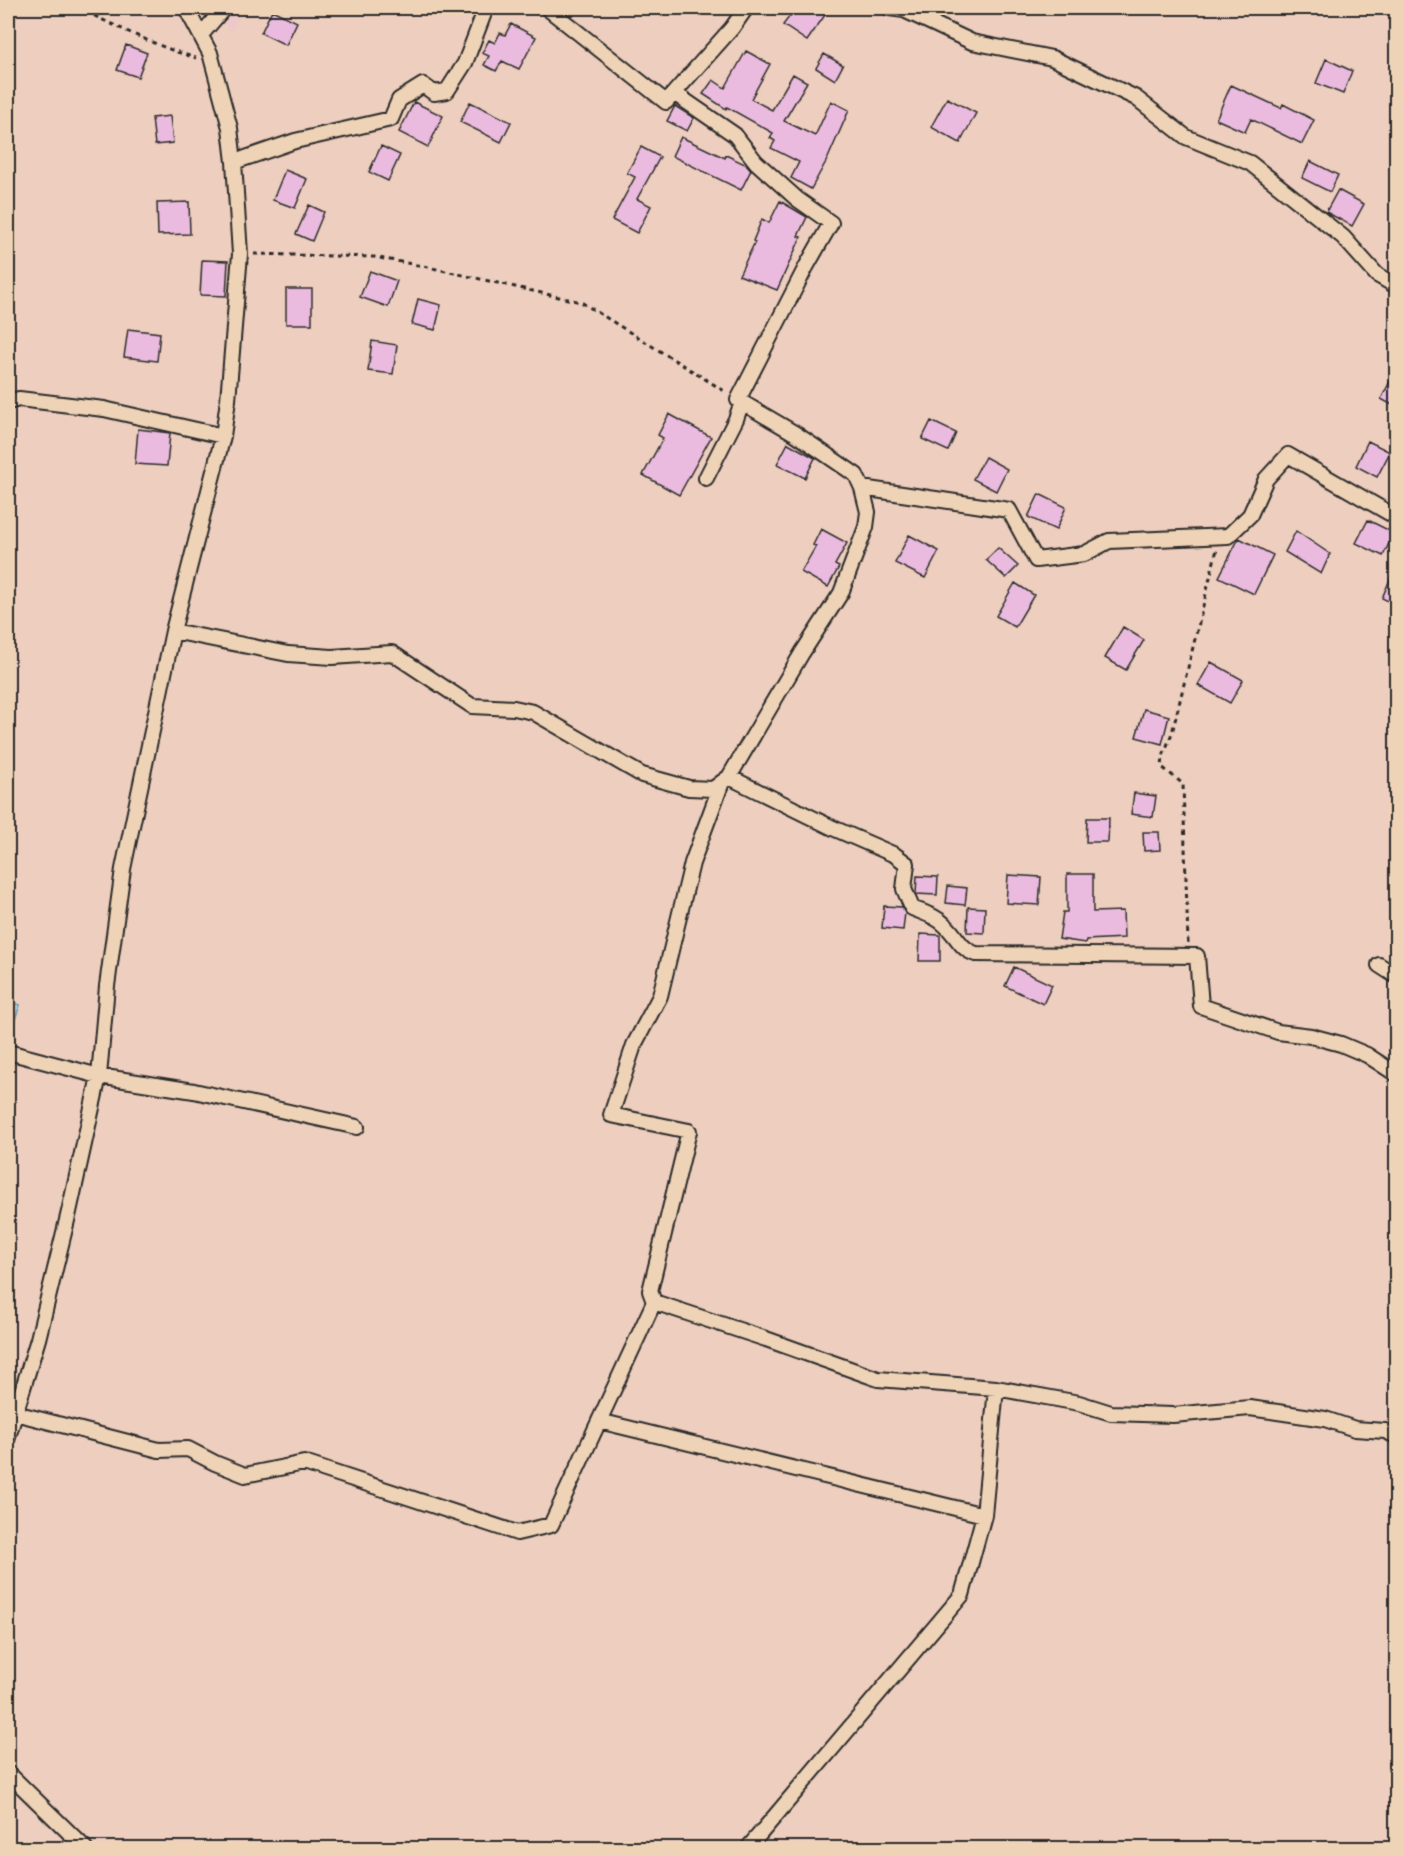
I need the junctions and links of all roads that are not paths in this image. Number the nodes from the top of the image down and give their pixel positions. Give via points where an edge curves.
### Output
1 (186, 8) edge
2 (224, 8) edge
3 (486, 8) edge
4 (547, 8) edge
5 (746, 8) edge
6 (889, 8) edge
7 (201, 35) junction
8 (674, 93) junction
9 (234, 162) junction
10 (1396, 286) edge
11 (740, 401) junction
12 (8, 402) edge
13 (223, 436) junction
14 (706, 478) dead end
15 (862, 488) junction
16 (1396, 517) edge
17 (173, 631) junction
18 (725, 779) junction
19 (1379, 965) dead end
20 (1396, 976) edge
21 (8, 1052) edge
22 (1396, 1074) edge
23 (99, 1076) junction
24 (357, 1127) dead end
25 (654, 1302) junction
26 (996, 1388) junction
27 (15, 1413) junction
28 (599, 1420) junction
29 (1396, 1436) edge
30 (8, 1437) edge
31 (984, 1515) junction
32 (8, 1773) edge
33 (85, 1848) edge
34 (748, 1848) edge

1 - 7 street
2 - 7 street
3 - 9 street via 465,63 447,91 434,93 423,85 399,100 391,119 296,141
4 - 8 street via 666,102
5 - 8 street
6 - 10 street via 904,10 972,42 1052,58 1136,98 1186,137 1250,164 1343,237 1377,275
7 - 9 street via 210,52 230,128
8 - 11 street via 735,135 756,162 831,223
9 - 13 street via 240,254
11 - 14 street via 736,419
11 - 15 street via 856,475
12 - 13 street via 19,399 104,409
13 - 17 street
15 - 16 street via 1009,510 1036,560 1084,554 1109,540 1228,536 1250,515 1266,479 1288,455
15 - 18 street via 868,512 866,527 841,593
17 - 18 street via 288,654 332,657 392,653 472,706 533,712 642,775 689,788 713,789
17 - 23 street via 123,869
18 - 22 street via 895,855 907,864 904,889 912,908 935,917 968,952 1197,956 1201,1006 1278,1032 1341,1044
18 - 25 street via 692,863 660,996 634,1045 610,1115 689,1131 650,1291
19 - 20 street
21 - 23 street
23 - 24 street via 194,1091
23 - 27 street via 38,1339
25 - 26 street via 878,1378
25 - 28 street
26 - 29 street via 1111,1413 1173,1415 1250,1408 1325,1419
26 - 31 street
27 - 28 street via 159,1450 188,1449 245,1475 304,1463 517,1533 551,1525
27 - 30 street
28 - 31 street
31 - 34 street via 962,1595
32 - 33 street

